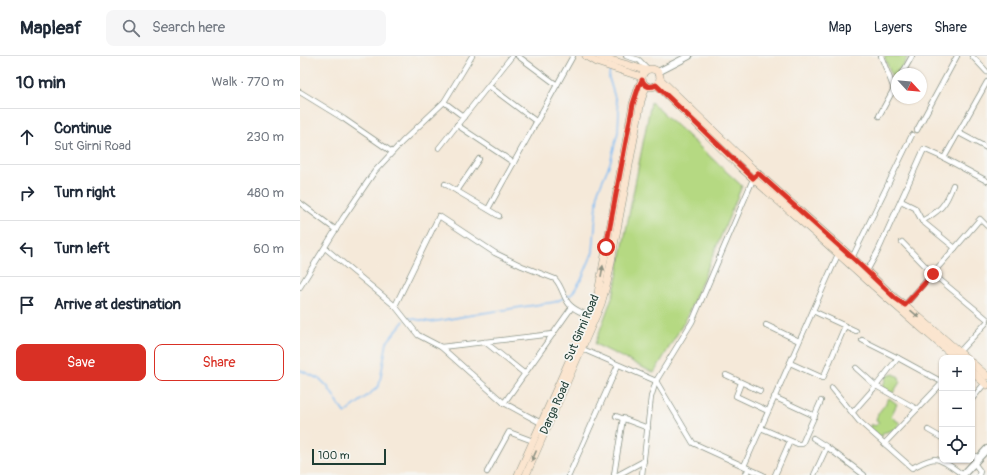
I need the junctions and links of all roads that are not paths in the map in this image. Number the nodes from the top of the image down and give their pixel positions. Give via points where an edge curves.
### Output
1 (472, 56) edge
2 (511, 56) edge
3 (518, 56) edge
4 (573, 56) edge
5 (586, 56) edge
6 (626, 56) edge
7 (689, 56) edge
8 (881, 56) edge
9 (912, 56) edge
10 (957, 56) edge
11 (972, 56) edge
12 (598, 59) edge
13 (905, 68) edge
14 (987, 72) edge
15 (645, 76) junction
16 (658, 78) junction
17 (891, 81) edge
18 (987, 82) edge
19 (557, 85) junction
20 (488, 86) junction
21 (300, 92) edge
22 (891, 94) edge
23 (444, 102) junction
24 (879, 116) dead end
25 (464, 117) junction
26 (537, 122) junction
27 (457, 125) junction
28 (918, 130) dead end
29 (958, 133) junction
30 (912, 135) dead end
31 (439, 148) dead end
32 (987, 148) edge
33 (392, 152) junction
34 (944, 158) junction
35 (479, 159) dead end
36 (514, 163) junction
37 (755, 176) junction
38 (987, 181) edge
39 (445, 184) dead end
40 (953, 185) dead end
41 (457, 191) junction
42 (901, 201) junction
43 (300, 203) edge
44 (488, 209) junction
45 (499, 216) dead end
46 (922, 221) junction
47 (987, 226) edge
48 (336, 230) junction
49 (902, 242) dead end
50 (325, 248) junction
51 (955, 248) junction
52 (840, 251) junction
53 (852, 258) junction
54 (867, 271) junction
55 (933, 274) junction
56 (300, 287) edge
57 (570, 305) junction
58 (905, 305) junction
59 (395, 306) junction
60 (813, 311) junction
61 (592, 317) junction
62 (987, 319) edge
63 (987, 322) edge
64 (766, 325) dead end
65 (845, 326) junction
66 (856, 331) dead end
67 (553, 334) junction
68 (862, 340) dead end
69 (798, 341) junction
70 (485, 342) junction
71 (441, 347) junction
72 (579, 347) junction
73 (958, 355) edge
74 (898, 358) junction
75 (790, 363) junction
76 (618, 364) junction
77 (975, 367) edge
78 (856, 368) dead end
79 (525, 374) junction
80 (975, 374) edge
81 (726, 375) dead end
82 (939, 381) edge
83 (986, 381) edge
84 (656, 382) junction
85 (741, 383) junction
86 (876, 386) junction
87 (939, 386) edge
88 (832, 388) dead end
89 (760, 391) dead end
90 (975, 395) edge
91 (774, 397) junction
92 (821, 401) dead end
93 (504, 403) junction
94 (917, 410) junction
95 (768, 411) junction
96 (852, 413) junction
97 (616, 416) dead end
98 (814, 416) junction
99 (623, 418) junction
100 (541, 423) junction
101 (648, 428) junction
102 (761, 428) junction
103 (928, 430) dead end
104 (939, 435) edge
105 (813, 438) dead end
106 (533, 441) junction
107 (790, 441) junction
108 (884, 444) junction
109 (827, 447) junction
110 (987, 449) edge
111 (975, 456) edge
112 (979, 458) junction
113 (644, 461) junction
114 (975, 462) edge
115 (974, 463) joint
116 (744, 466) junction
117 (749, 469) junction
118 (487, 472) dead end
119 (518, 475) edge
120 (526, 475) edge
121 (569, 475) edge
122 (614, 475) edge
123 (618, 475) edge
124 (642, 475) edge
125 (745, 475) edge
126 (763, 475) edge
127 (775, 475) edge
128 (814, 475) edge
129 (864, 475) edge
130 (963, 475) edge
131 (979, 475) edge

1 - 23 street
2 - 20 street
3 - 19 street
4 - 19 street
5 - 12 main road
6 - 15 street via 639,60
7 - 16 street
8 - 17 street
9 - 13 street
10 - 28 street
11 - 14 street
12 - 15 main road via 617,69
12 - 15 main road via 604,58 634,67
15 - 16 main road via 653,86
15 - 16 main road via 652,68
15 - 61 main road, Darga Road via 607,283 601,304
16 - 37 main road
18 - 29 street
19 - 26 street
20 - 25 street
20 - 26 street
21 - 33 street
22 - 24 street
23 - 25 street
23 - 33 street
25 - 27 street
26 - 36 street
27 - 31 street
27 - 36 street
29 - 32 street
29 - 34 street
30 - 53 street
33 - 48 street via 375,171
34 - 38 street
34 - 42 street via 924,149
35 - 41 street
36 - 44 street
37 - 52 main road
37 - 84 street via 692,322
39 - 41 street
40 - 46 street via 942,207
41 - 44 street
42 - 46 street via 915,208
42 - 54 street
43 - 48 street
44 - 45 street
46 - 51 street
47 - 51 street via 980,219
48 - 50 street
49 - 55 street
50 - 56 street
50 - 59 street
51 - 55 street
52 - 53 main road
52 - 60 street
52 - 73 main road via 887,298
53 - 54 main road
54 - 58 main road
55 - 58 street
55 - 62 street
57 - 59 street via 555,279 495,253 439,216
57 - 61 street
57 - 67 street
58 -> 73 main road
59 - 71 street via 418,335
60 - 65 street
60 - 69 street
61 - 72 main road, Darga Road
63 - 73 street
64 - 69 street
65 - 66 street
65 - 75 street via 824,378
67 - 70 street
67 - 79 street
68 - 74 street
69 - 75 street
70 - 71 street
70 - 79 street
71 - 93 street
72 - 76 street
72 - 100 main road, Sut Girni Road
72 -> 120 main road, Darga Road
74 - 82 street
74 - 86 street
75 - 91 street
76 - 84 street
76 - 121 street
77 - 83 main road
78 - 86 street
79 - 93 street
80 - 83 main road
81 - 85 street
83 - 90 street
84 - 101 street via 651,397
84 - 116 street via 693,442
85 - 89 street
85 - 95 street via 736,396
86 - 94 street
86 - 96 street
87 - 94 street
88 - 96 street
91 - 95 street
91 - 98 street
92 - 98 street
93 - 100 street
94 - 108 street
95 - 102 street
96 - 108 street
97 - 99 street
98 - 107 street via 802,444
99 - 101 street
99 - 122 street
100 - 106 main road, Sut Girni Road
101 - 113 street
102 - 107 street
102 - 116 street
103 - 104 street
105 - 109 street
106 - 118 street via 508,432
106 - 119 main road, Sut Girni Road
107 - 127 street
108 - 130 street via 912,468 935,459
109 - 128 street
109 - 129 street
110 - 112 street
111 - 112 street
112 - 114 street
113 - 123 street
113 - 124 street
115 - 130 street
115 - 131 street via 980,471
116 - 117 street
117 - 125 street
117 - 126 street

